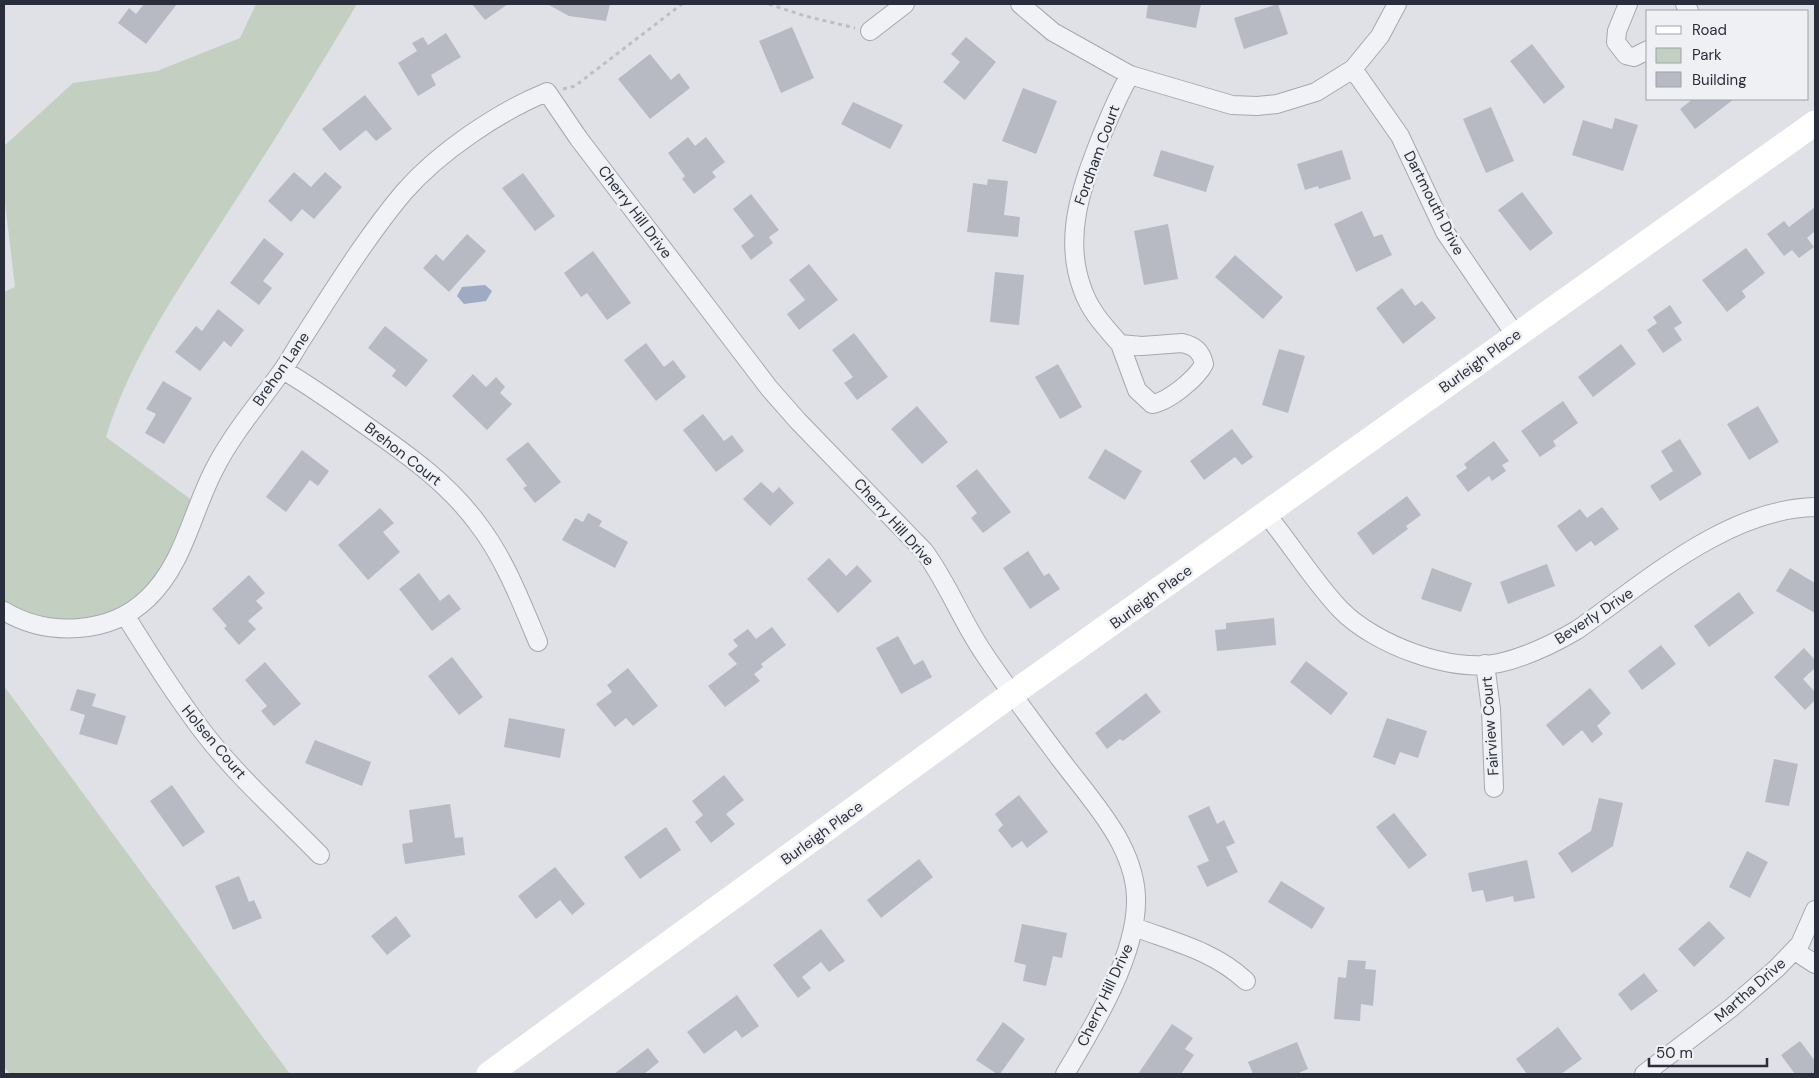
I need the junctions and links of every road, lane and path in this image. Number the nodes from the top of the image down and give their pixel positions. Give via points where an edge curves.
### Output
1 (682, 4) edge
2 (769, 4) edge
3 (905, 4) edge
4 (1020, 4) edge
5 (1397, 4) edge
6 (1628, 4) edge
7 (870, 31) joint
8 (1646, 51) edge
9 (1353, 69) junction
10 (1130, 75) junction
11 (547, 92) junction
12 (1815, 124) edge
13 (1516, 336) junction
14 (1120, 344) junction
15 (283, 370) junction
16 (1815, 507) edge
17 (1266, 514) junction
18 (4, 611) edge
19 (125, 615) junction
20 (538, 642) dead end
21 (1485, 664) junction
22 (1012, 694) junction
23 (1494, 788) dead end
24 (320, 855) dead end
25 (1815, 910) edge
26 (1134, 927) junction
27 (1795, 951) junction
28 (1815, 964) edge
29 (1246, 981) dead end
30 (489, 1074) edge
31 (1065, 1074) edge
32 (1644, 1074) edge

1 - 11 path via 575,86
2 - 7 path
3 - 7 street
4 - 10 street via 1053,32
5 - 9 street via 1380,36
6 - 8 street via 1617,30 1616,42 1626,55 1634,56
9 - 10 street via 1316,92 1277,104 1257,106 1232,105
9 - 13 street, Dartmouth Drive via 1400,136 1445,232
10 - 14 street, Fordham Court via 1087,173 1074,221 1076,266 1082,288 1092,310
11 - 15 street, Brehon Lane via 512,110 448,152 405,191
11 - 22 street, Cherry Hill Drive via 579,139 770,388 924,550 983,653
12 - 13 street, Burleigh Place
13 - 17 street, Burleigh Place
14 - 14 street, Fordham Court via 1137,390 1152,404 1168,398 1199,374 1204,364 1202,355 1193,346 1182,343
15 - 19 street, Brehon Lane via 240,426 215,467 170,572 147,599
15 - 20 street, Brehon Court via 407,454 449,490 494,548
16 - 21 street, Beverly Drive via 1770,513 1733,527 1699,545 1558,641 1498,663
17 - 21 street, Beverly Drive via 1331,599 1377,639 1404,650 1445,660
17 - 22 street, Burleigh Place
18 - 19 street, Brehon Lane via 31,624 55,628 81,628
19 - 24 street, Holsen Court via 168,684 205,734
21 - 23 street, Fairview Court via 1491,708
22 - 26 street, Cherry Hill Drive via 1120,842 1134,878
22 - 30 street, Burleigh Place
25 - 27 street, Martha Drive
26 - 29 street via 1200,950 1231,967
26 - 31 street, Cherry Hill Drive via 1131,943 1111,988
27 - 28 street
27 - 32 street, Martha Drive via 1731,1008

